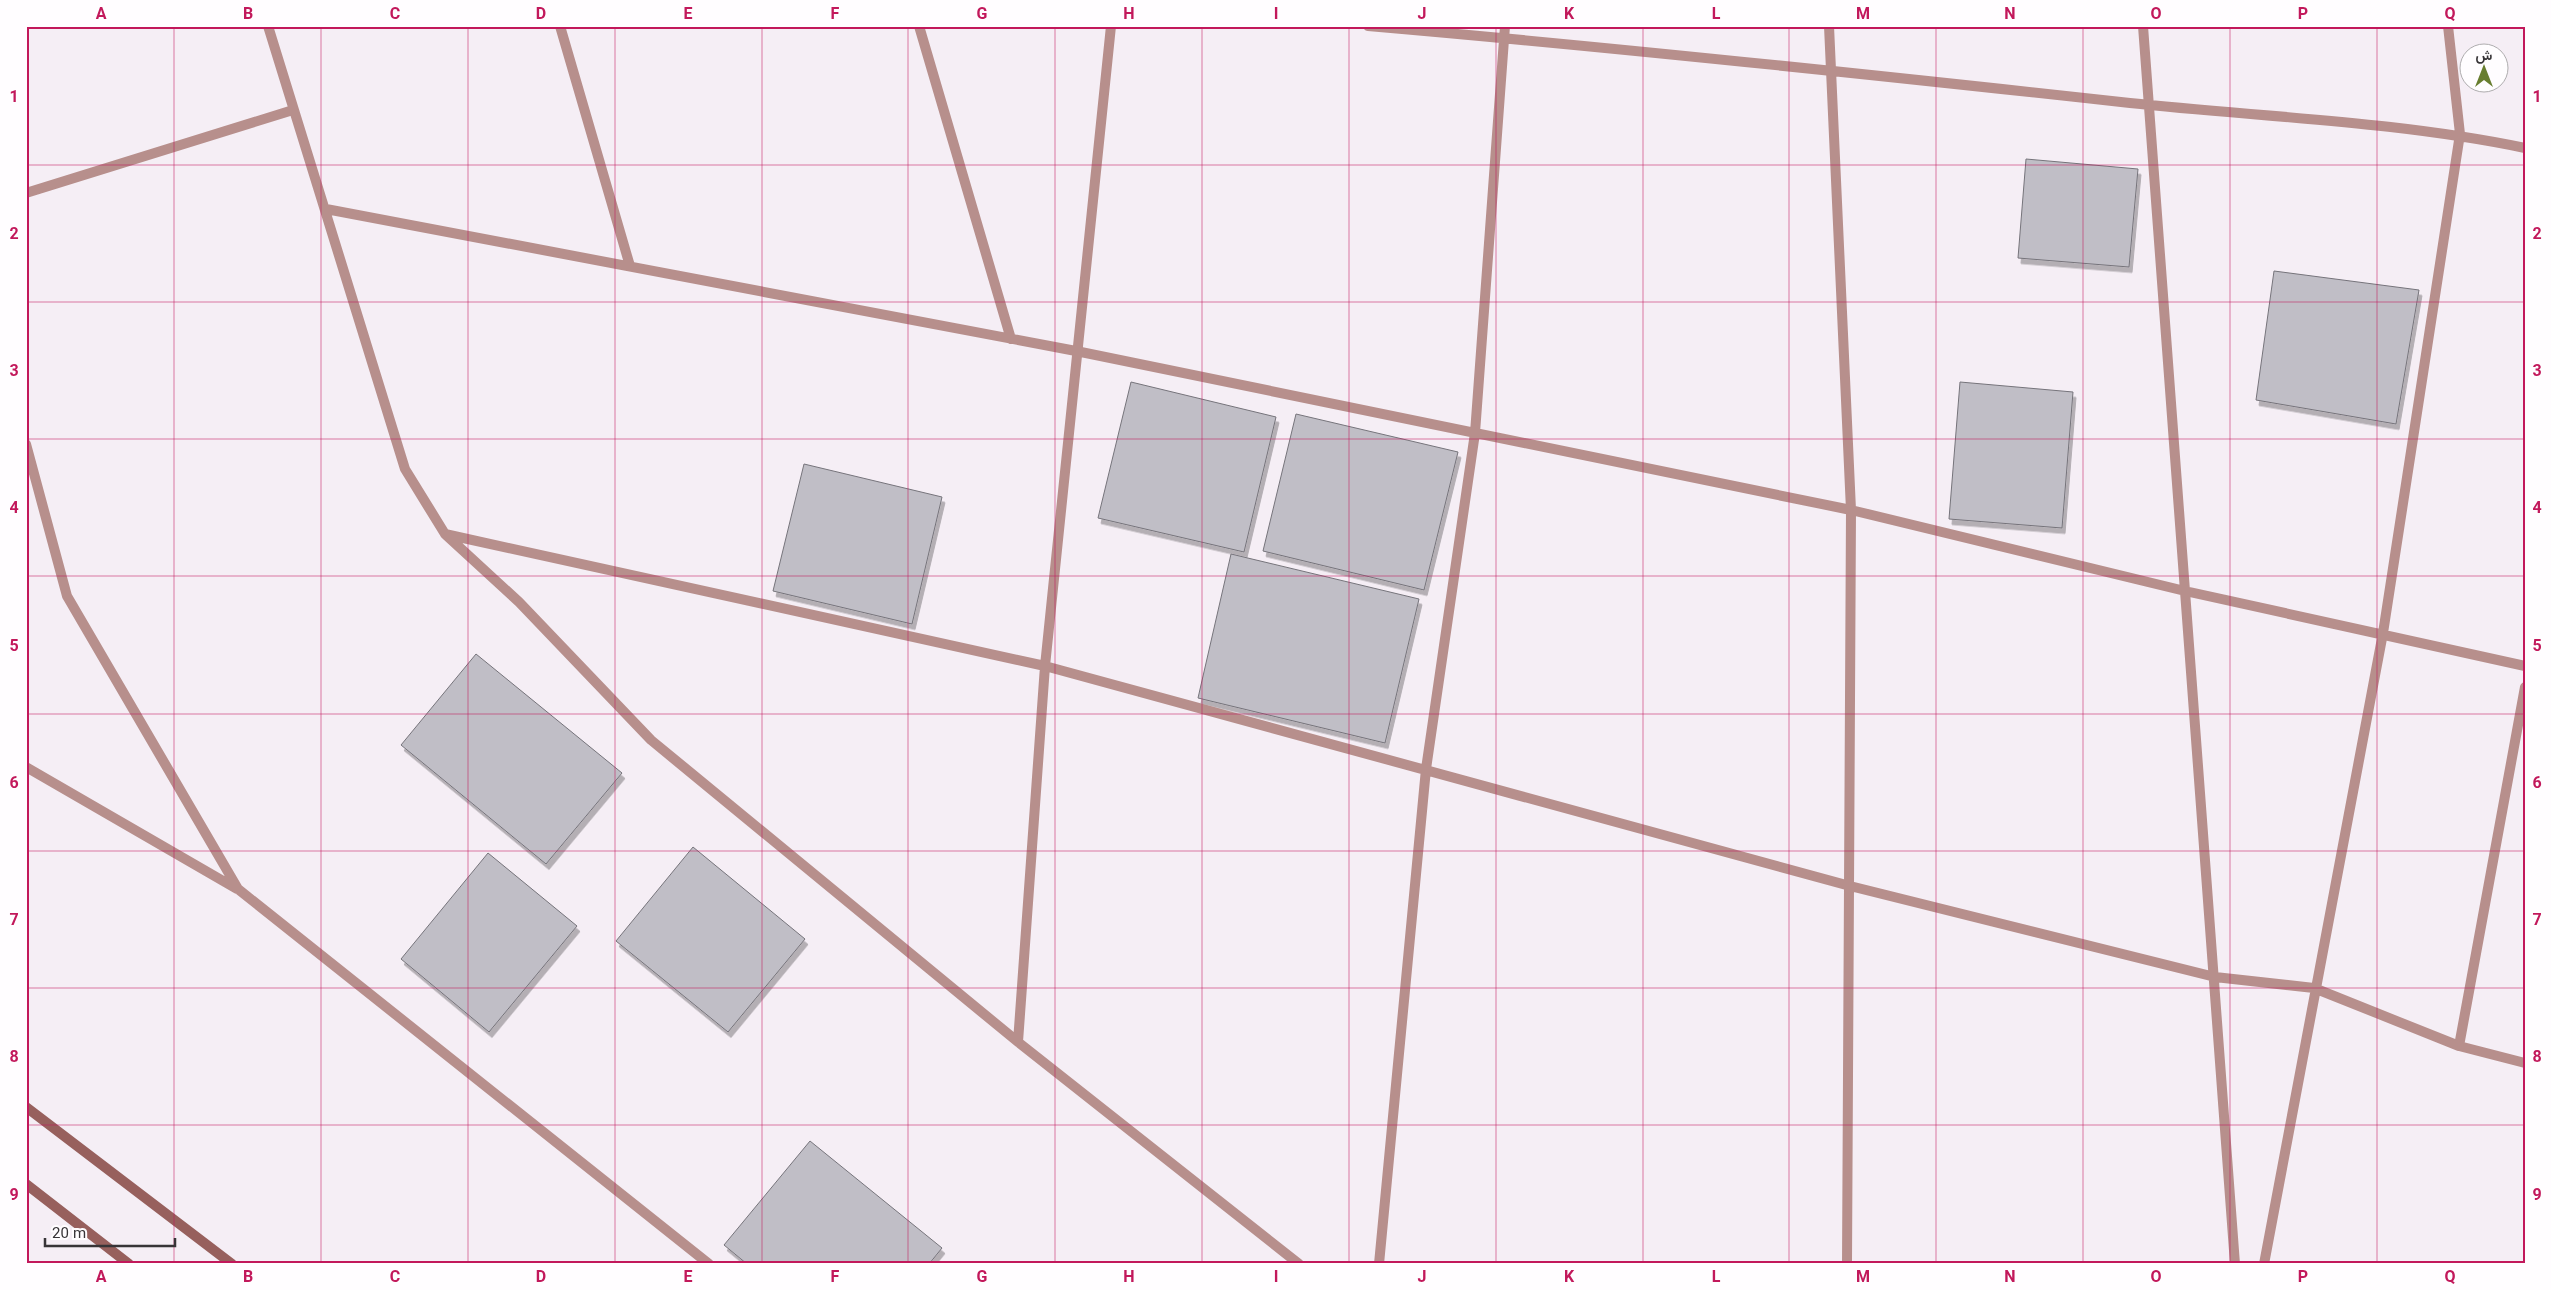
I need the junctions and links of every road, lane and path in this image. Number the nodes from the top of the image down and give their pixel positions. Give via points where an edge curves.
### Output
1 (268, 26) edge
2 (560, 26) edge
3 (919, 26) edge
4 (1111, 26) edge
5 (1368, 26) edge
6 (1505, 26) edge
7 (1829, 26) edge
8 (2143, 26) edge
9 (2448, 26) edge
10 (1504, 38) junction
11 (1831, 70) junction
12 (2147, 104) junction
13 (293, 110) junction
14 (2460, 134) junction
15 (2525, 148) edge
16 (26, 192) edge
17 (326, 209) junction
18 (630, 266) junction
19 (1011, 339) junction
20 (1076, 351) junction
21 (1475, 433) junction
22 (26, 444) edge
23 (1851, 510) junction
24 (445, 534) junction
25 (2185, 591) junction
26 (2383, 633) junction
27 (1045, 666) junction
28 (2525, 666) edge
29 (2525, 687) edge
30 (26, 766) edge
31 (1426, 769) junction
32 (1850, 886) junction
33 (238, 890) junction
34 (2215, 977) junction
35 (2314, 988) junction
36 (1018, 1042) junction
37 (2458, 1046) junction
38 (2525, 1063) edge
39 (26, 1107) edge
40 (26, 1184) edge
41 (129, 1264) edge
42 (232, 1264) edge
43 (709, 1264) edge
44 (1299, 1264) edge
45 (1379, 1264) edge
46 (1847, 1264) edge
47 (2235, 1264) edge
48 (2264, 1264) edge

1 - 13 street
2 - 18 street
3 - 19 street
4 - 20 street
5 - 10 street
6 - 10 street
7 - 11 street
8 - 12 street
9 - 14 street
10 - 11 street
10 - 21 street
11 - 12 street
11 - 23 street
12 - 14 street
12 - 25 street
13 - 16 street
13 - 17 street
14 - 15 street
14 - 26 street
17 - 18 street
17 - 24 street via 405,469
18 - 19 street
19 - 20 street
20 - 21 street
20 - 27 street
21 - 23 street
21 - 31 street
22 - 33 street via 67,596
23 - 25 street
23 - 32 street
24 - 27 street
24 - 36 street via 518,602 651,740
25 - 26 street
25 - 34 street
26 - 28 street
26 - 35 street
27 - 31 street
27 - 36 street
29 - 37 street
30 - 33 street
31 - 32 street
31 - 45 street
32 - 34 street
32 - 46 street
33 - 43 street
34 - 35 street
34 - 47 street
35 - 37 street
35 - 48 street
36 - 44 street
37 - 38 street
39 - 42 street
40 - 41 street

